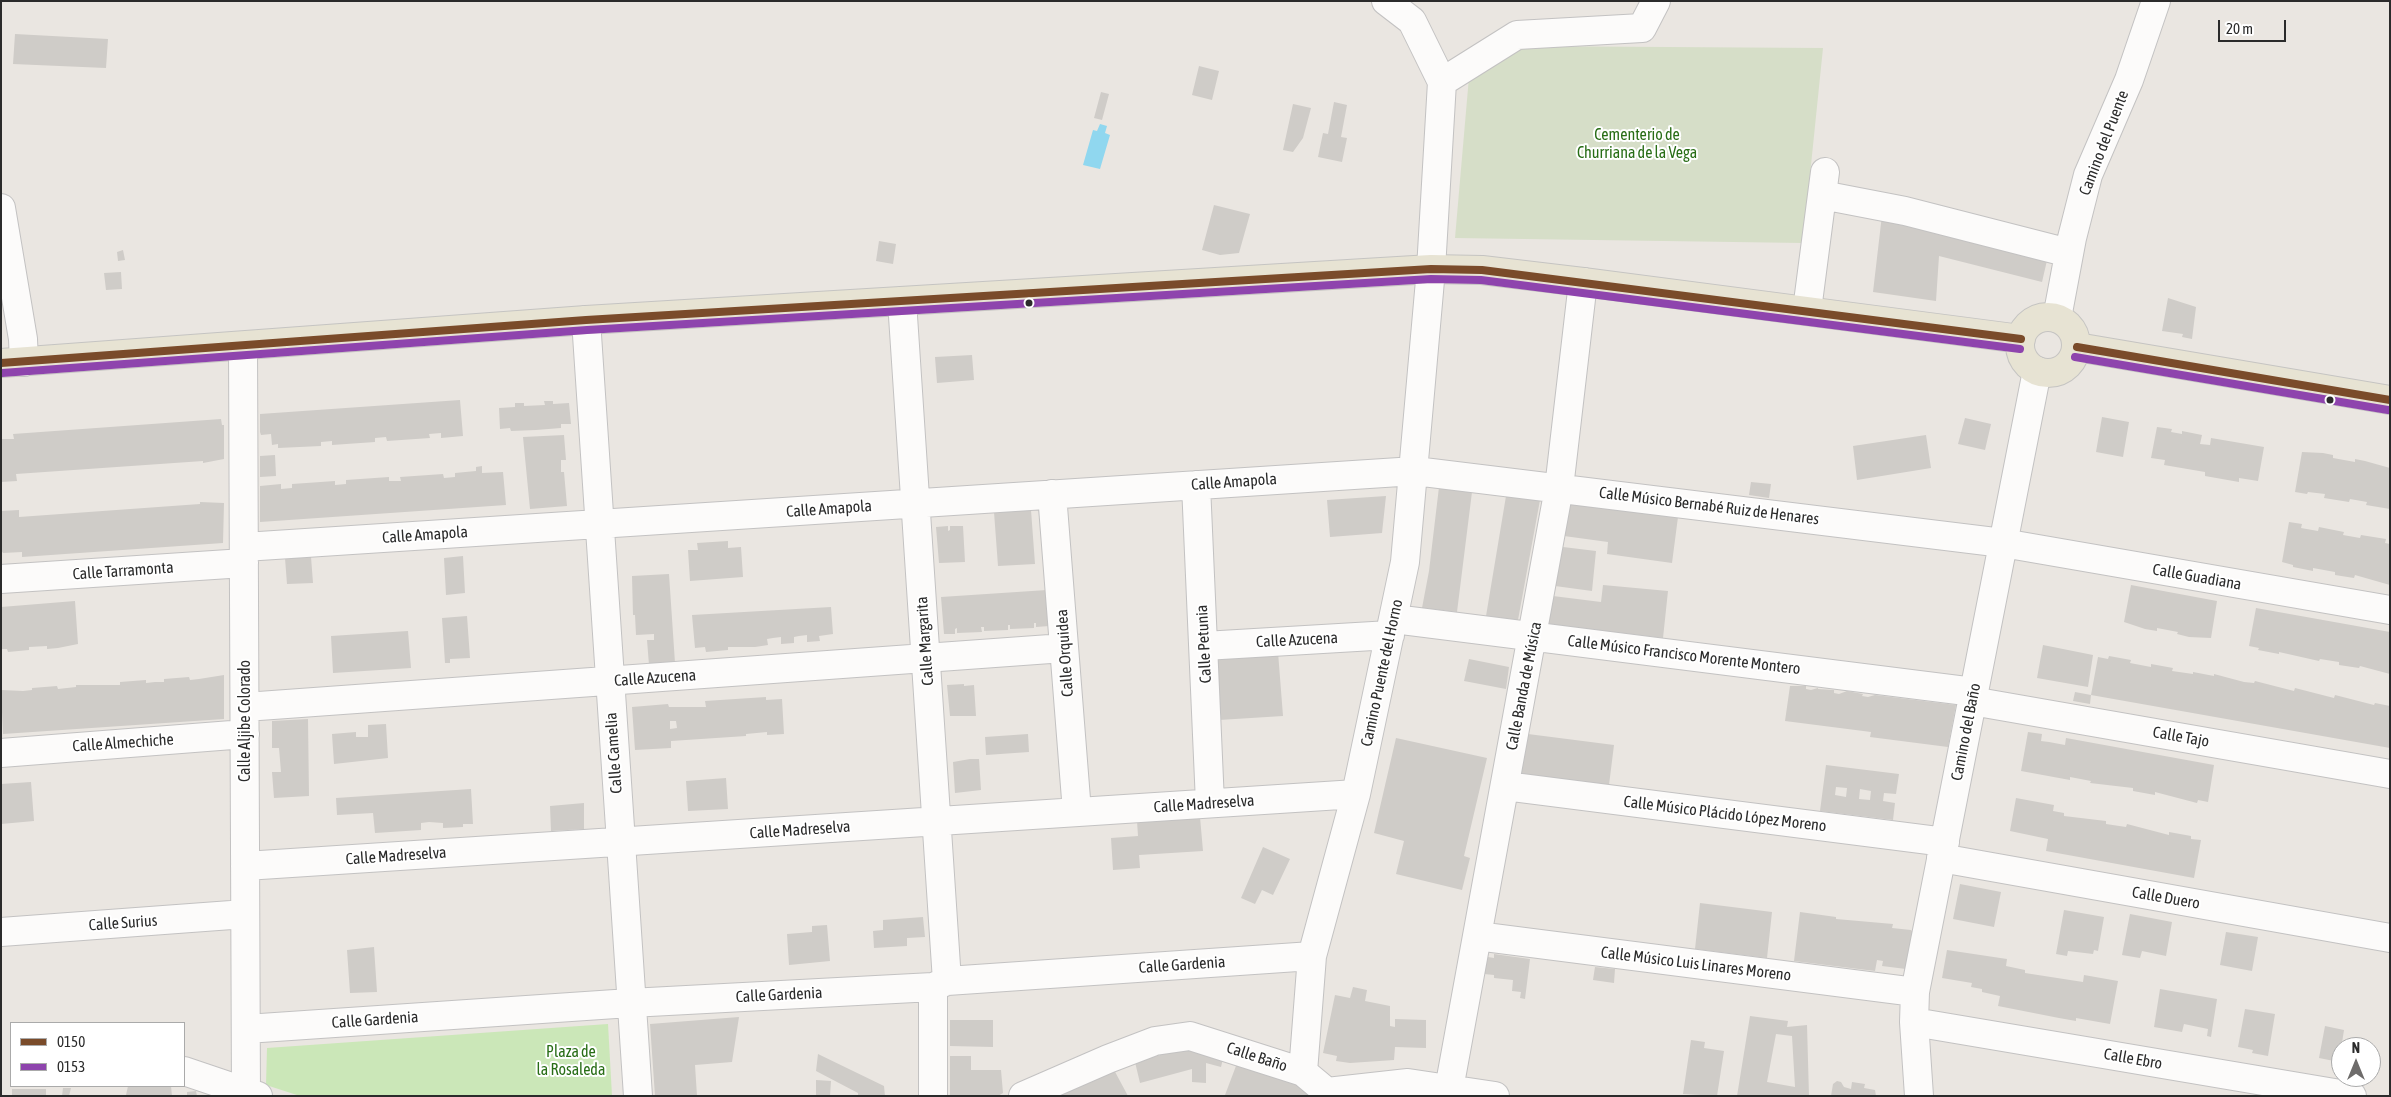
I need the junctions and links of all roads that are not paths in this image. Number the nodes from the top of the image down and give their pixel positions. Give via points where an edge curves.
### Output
1 (1386, 1) edge
2 (1656, 1) edge
3 (2156, 1) edge
4 (1442, 82) junction
5 (1, 208) edge
6 (2069, 253) junction
7 (1431, 269) junction
8 (1583, 282) junction
9 (902, 302) junction
10 (1807, 310) junction
11 (2057, 318) junction
12 (586, 320) junction
13 (2021, 339) junction
14 (243, 346) junction
15 (2077, 347) junction
16 (12, 363) edge
17 (2037, 371) junction
18 (2390, 400) edge
19 (1415, 470) junction
20 (1196, 485) junction
21 (1559, 488) junction
22 (1052, 494) junction
23 (916, 503) junction
24 (599, 524) junction
25 (2003, 543) junction
26 (244, 555) junction
27 (1, 579) edge
28 (2390, 610) edge
29 (1392, 627) junction
30 (1533, 636) junction
31 (1204, 646) junction
32 (1064, 648) junction
33 (926, 658) junction
34 (609, 681) junction
35 (1973, 696) junction
36 (244, 707) junction
37 (245, 734) junction
38 (1, 753) edge
39 (2390, 774) edge
40 (1505, 786) junction
41 (1356, 794) junction
42 (1210, 803) junction
43 (1077, 812) junction
44 (937, 821) junction
45 (620, 842) junction
46 (1943, 850) junction
47 (245, 866) junction
48 (245, 914) junction
49 (1, 932) edge
50 (1477, 936) junction
51 (2390, 938) edge
52 (1312, 956) junction
53 (940, 984) junction
54 (1915, 992) junction
55 (630, 1003) junction
56 (1914, 1022) junction
57 (246, 1029) junction
58 (185, 1071) edge
59 (1303, 1072) junction
60 (1449, 1089) junction
61 (1388, 1090) edge
62 (1326, 1094) edge
63 (250, 1095) edge
64 (638, 1096) edge
65 (933, 1096) edge
66 (1023, 1096) edge
67 (1495, 1096) edge
68 (1919, 1096) edge
69 (2352, 1096) edge

1 - 4 street via 1412,21
2 - 4 street via 1642,28 1517,35
3 - 6 street, Camino del Puente via 2129,80 2088,175
4 - 7 street, Camino Puente del Horno
5 - 16 street via 22,339
6 - 10 street via 1906,211 1823,184
6 - 11 street, Camino del Puente
7 - 8 main road via 1482,270
7 - 9 main road
7 - 19 street, Camino Puente del Horno
8 - 10 main road
8 - 21 street, Calle Banda de Música
9 - 12 main road
9 - 23 street, Calle Margarita
10 - 13 main road
11 - 13 main road via 2038,318 2024,330
11 - 15 main road via 2072,329
12 - 14 main road
12 - 24 street, Calle Camelia
13 - 17 main road via 2023,357
14 - 16 main road
14 - 26 street, Calle Aljibe Colorado
15 - 17 main road via 2075,356 2062,369
15 - 18 main road
17 - 25 street, Camino del Baño
19 - 20 street, Calle Amapola
19 - 21 street, Calle Músico Bernabé Ruiz de Henares
19 - 29 street, Camino Puente del Horno via 1405,562
20 - 22 street, Calle Amapola
20 - 31 street, Calle Petunia
21 - 25 street, Calle Músico Bernabé Ruiz de Henares
21 - 30 street, Calle Banda de Música
22 - 23 street, Calle Amapola
22 - 32 street, Calle Orquidea
23 - 24 street, Calle Amapola
23 - 33 street, Calle Margarita
24 - 26 street, Calle Amapola
24 - 34 street, Calle Camelia
25 - 28 street, Calle Guadiana
25 - 35 street, Camino del Baño
26 - 27 street, Calle Tarramonta
26 - 36 street, Calle Aljibe Colorado
29 - 30 street, Calle Músico Francisco Morente Montero
29 - 31 street, Calle Azucena
29 - 41 street, Camino Puente del Horno
30 - 35 street, Calle Músico Francisco Morente Montero
30 - 40 street, Calle Banda de Música
31 - 42 street, Calle Petunia
32 - 33 street, Calle Azucena
32 - 43 street, Calle Orquidea
33 - 34 street, Calle Azucena
33 - 44 street, Calle Margarita
34 - 36 street, Calle Azucena
34 - 45 street, Calle Camelia
35 - 39 street, Calle Tajo
35 - 46 street, Camino del Baño
36 - 37 street, Calle Aljibe Colorado
37 - 38 street, Calle Almechiche
37 - 47 street, Calle Aljibe Colorado
40 - 46 street, Calle Músico Plácido López Moreno
40 - 50 street, Calle Banda de Música
41 - 42 street, Calle Madreselva
41 - 52 street, Camino Puente del Horno
42 - 43 street, Calle Madreselva
43 - 44 street, Calle Madreselva
44 - 45 street, Calle Madreselva
44 - 53 street, Calle Margarita
45 - 47 street, Calle Madreselva
45 - 55 street, Calle Camelia
46 - 51 street, Calle Duero
46 - 54 street, Camino del Baño
47 - 48 street, Calle Aljibe Colorado
48 - 49 street, Calle Surius
48 - 57 street, Calle Aljibe Colorado
50 - 54 street, Calle Músico Luis Linares Moreno
50 - 60 street, Calle Banda de Música
52 - 53 street, Calle Gardenia
52 - 59 street, Camino Puente del Horno
53 - 55 street, Calle Gardenia
53 - 65 street, Calle Margarita
54 - 56 street, Camino del Baño
55 - 57 street, Calle Gardenia
55 - 64 street, Calle Camelia
56 - 68 street, Camino del Baño
56 - 69 street, Calle Ebro
57 - 63 street, Calle Aljibe Colorado
58 - 63 street
59 - 62 street, Calle Baño
59 - 66 street, Calle Baño via 1190,1036 1155,1041
60 - 61 street, Calle Baño via 1408,1083
60 - 67 street, Calle Baño
61 - 62 street, Calle Baño

